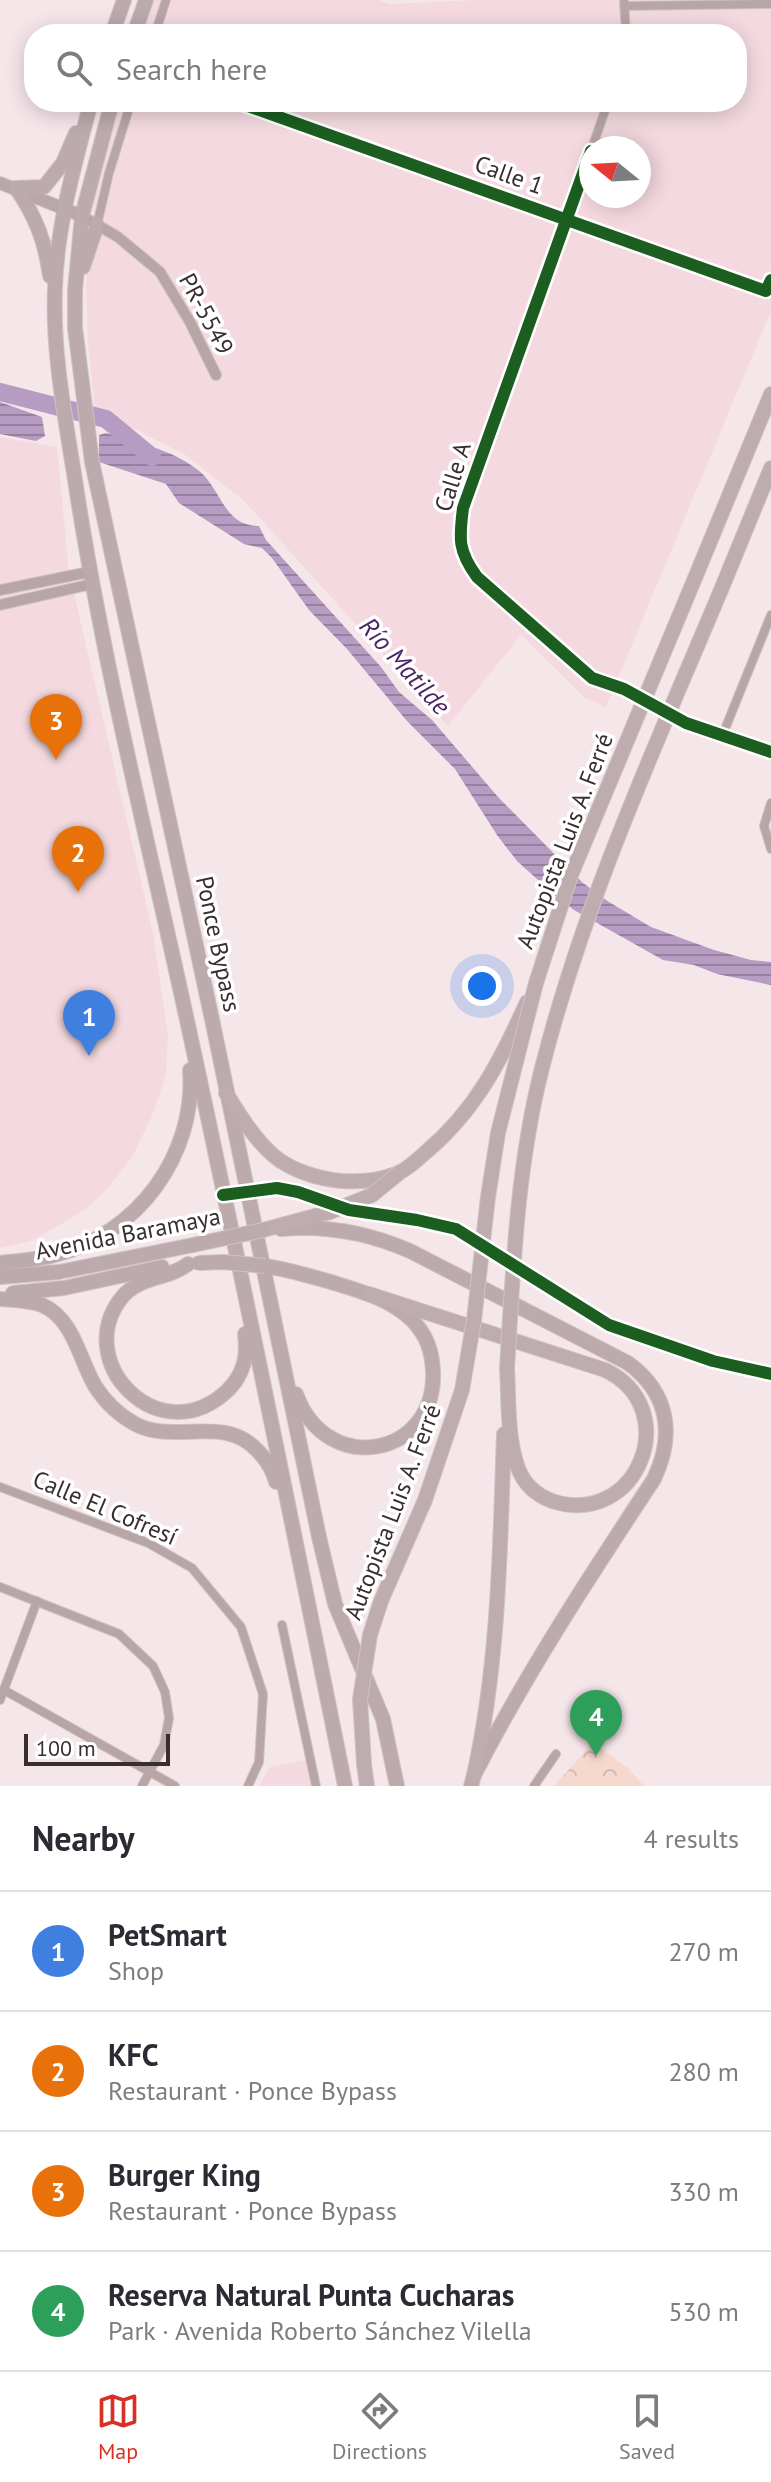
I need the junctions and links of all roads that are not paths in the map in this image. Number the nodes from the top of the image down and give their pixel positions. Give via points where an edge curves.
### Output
1 (146, 0) edge
2 (166, 0) edge
3 (121, 1) edge
4 (624, 3) edge
5 (771, 4) edge
6 (115, 24) edge
7 (138, 24) edge
8 (158, 24) edge
9 (625, 24) edge
10 (86, 112) edge
11 (88, 112) edge
12 (109, 112) edge
13 (128, 112) edge
14 (265, 112) edge
15 (605, 112) edge
16 (596, 136) edge
17 (0, 183) edge
18 (579, 185) edge
19 (16, 188) junction
20 (65, 208) junction
21 (82, 216) junction
22 (567, 219) junction
23 (97, 225) junction
24 (771, 280) edge
25 (75, 290) junction
26 (55, 303) junction
27 (216, 375) dead end
28 (771, 394) edge
29 (771, 468) edge
30 (91, 578) junction
31 (0, 590) edge
32 (0, 605) edge
33 (771, 615) edge
34 (723, 734) junction
35 (771, 752) edge
36 (771, 803) edge
37 (771, 849) edge
38 (536, 983) junction
39 (193, 1046) junction
40 (226, 1093) junction
41 (399, 1173) junction
42 (249, 1192) junction
43 (223, 1195) junction
44 (263, 1230) junction
45 (0, 1263) edge
46 (193, 1263) junction
47 (0, 1277) edge
48 (369, 1294) junction
49 (0, 1296) edge
50 (245, 1297) junction
51 (284, 1368) junction
52 (507, 1369) junction
53 (771, 1374) edge
54 (280, 1483) junction
55 (0, 1487) edge
56 (0, 1587) edge
57 (37, 1601) junction
58 (282, 1625) dead end
59 (4, 1690) junction
60 (0, 1700) edge
61 (336, 1743) junction
62 (556, 1754) dead end
63 (150, 1772) junction
64 (472, 1780) edge
65 (142, 1786) edge
66 (175, 1786) edge
67 (248, 1786) edge
68 (316, 1786) edge
69 (333, 1786) edge
70 (345, 1786) edge
71 (367, 1786) edge
72 (397, 1786) edge
73 (534, 1786) edge

1 - 7 highway
2 - 8 street
3 - 6 highway
4 - 5 street
4 - 9 street
10 - 19 highway via 63,163 44,187
11 - 20 highway, Ponce Bypass
12 - 21 highway, Ponce Bypass
13 - 23 street
14 - 22 street, Calle 1
15 - 16 street, Calle A
17 - 19 main road
18 - 22 street, Calle A
19 - 20 main road
19 - 26 highway via 38,226
20 - 21 main road
20 - 26 highway, Ponce Bypass
21 - 23 street, PR-5549
21 - 25 highway, Ponce Bypass
22 - 24 street, Calle 1 via 766,291
22 - 34 street, Calle A via 463,508 459,540 465,560 477,577 592,678 686,723
23 - 25 highway
23 - 27 street, PR-5549 via 160,272
25 - 40 highway, Ponce Bypass via 92,462
26 - 30 highway, Ponce Bypass via 61,381
28 - 38 highway, Autopista Luis A. Ferré, bridge via 571,875
29 - 52 highway, Autopista Luis A. Ferré, bridge via 598,887 541,1070 520,1188
30 - 31 street
30 - 32 street
30 - 39 highway, Ponce Bypass
33 - 34 street
34 - 35 street, Calle A
36 - 37 street via 764,826
38 - 41 highway, bridge via 488,1082 437,1143
38 - 71 highway, Autopista Luis A. Ferré, bridge via 498,1133 462,1390 425,1500 370,1635 360,1699
39 - 43 highway, Ponce Bypass
39 - 45 highway via 189,1116 154,1191 100,1237 57,1255
40 - 41 highway via 276,1158 306,1173 339,1181
40 - 42 highway, Ponce Bypass
41 - 44 highway, bridge via 347,1207
42 - 43 street
42 - 51 highway, Ponce Bypass
42 - 53 street via 277,1188 349,1210 456,1229 609,1325 713,1361
43 - 50 highway, Ponce Bypass
44 - 47 highway, Avenida Baramaya, bridge via 59,1272
44 - 64 highway, Avenida Baramaya via 344,1231 410,1251 612,1354 637,1370 656,1393 666,1421 662,1463 564,1615
46 - 48 highway, Avenida Baramaya, bridge via 294,1271
46 - 49 highway, Avenida Baramaya
46 - 50 highway via 132,1288 111,1320 111,1363 124,1388 141,1401 189,1412 217,1401 233,1386 245,1363
48 - 51 highway, Avenida Baramaya via 411,1320 432,1355 430,1399 408,1432 373,1448 333,1441 308,1419
48 - 52 highway via 623,1380 639,1403 647,1431 630,1481 601,1501 583,1505 549,1500 525,1482 512,1444
49 - 54 highway via 32,1302 61,1318 94,1384 118,1413 148,1429 216,1430 242,1438 262,1455
50 - 54 highway, Ponce Bypass
51 - 72 highway, Ponce Bypass via 335,1604 383,1719
52 - 64 highway, Autopista Luis A. Ferré via 494,1648
54 - 61 highway via 282,1514 295,1540
55 - 67 street, Calle El Cofresí via 148,1543 192,1568 241,1627 263,1694 259,1762
56 - 57 street
57 - 59 street
57 - 63 street via 119,1634 153,1666 169,1718 164,1745
58 - 68 street
59 - 60 street
59 - 63 street
61 - 69 highway
61 - 70 highway
62 - 73 street
63 - 65 street
63 - 66 street

